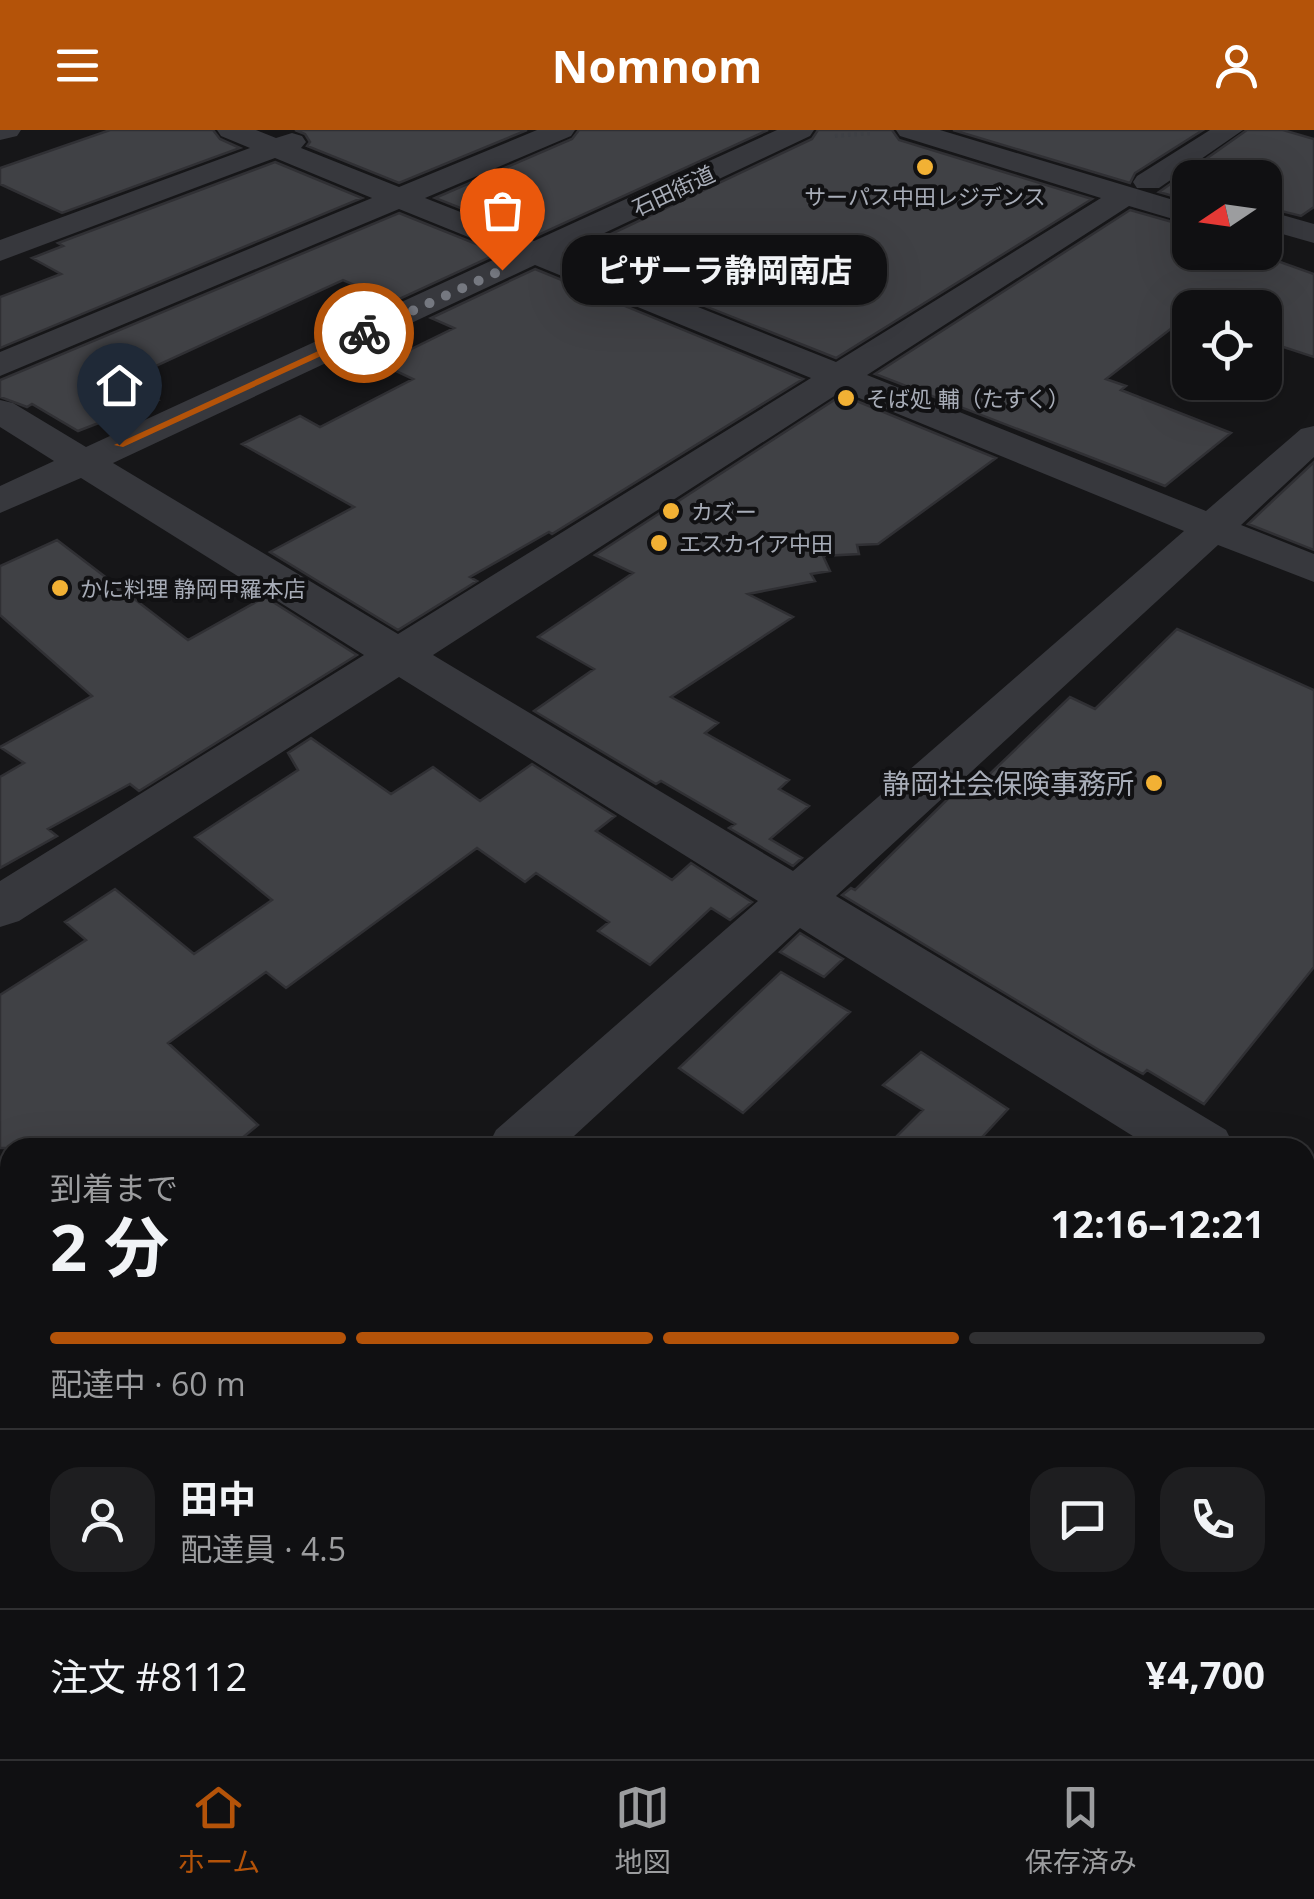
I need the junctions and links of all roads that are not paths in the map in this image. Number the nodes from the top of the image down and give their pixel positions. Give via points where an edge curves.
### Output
1 (8, 130) edge
2 (231, 130) edge
3 (323, 130) edge
4 (562, 130) edge
5 (910, 130) edge
6 (974, 130) edge
7 (1229, 130) edge
8 (0, 132) edge
9 (813, 135) edge
10 (275, 148) junction
11 (1137, 188) junction
12 (1172, 193) edge
13 (399, 198) junction
14 (1172, 206) edge
15 (1282, 224) edge
16 (1314, 234) edge
17 (1282, 244) edge
18 (0, 251) edge
19 (537, 254) junction
20 (1314, 254) edge
21 (0, 365) edge
22 (838, 376) junction
23 (0, 411) edge
24 (1314, 437) edge
25 (84, 461) junction
26 (0, 501) edge
27 (1211, 526) junction
28 (1314, 568) edge
29 (400, 655) junction
30 (798, 899) junction
31 (0, 908) edge
32 (529, 1138) edge
33 (1188, 1138) edge

1 - 8 street
2 - 10 street
3 - 10 street
4 - 13 street
5 - 11 street
6 - 11 street
7 - 11 street
9 - 19 street, 石田街道
10 - 13 street
10 - 18 street
11 - 12 street
11 - 14 street
11 - 22 street
13 - 19 street
13 - 21 street
15 - 16 street
17 - 20 street
19 - 22 street
19 - 25 street, 石田街道
22 - 27 street
22 - 29 street
23 - 25 street
24 - 27 street
25 - 26 street, 石田街道
25 - 29 street
27 - 28 street
27 - 30 street
29 - 30 street
29 - 31 street
30 - 32 street
30 - 33 street

